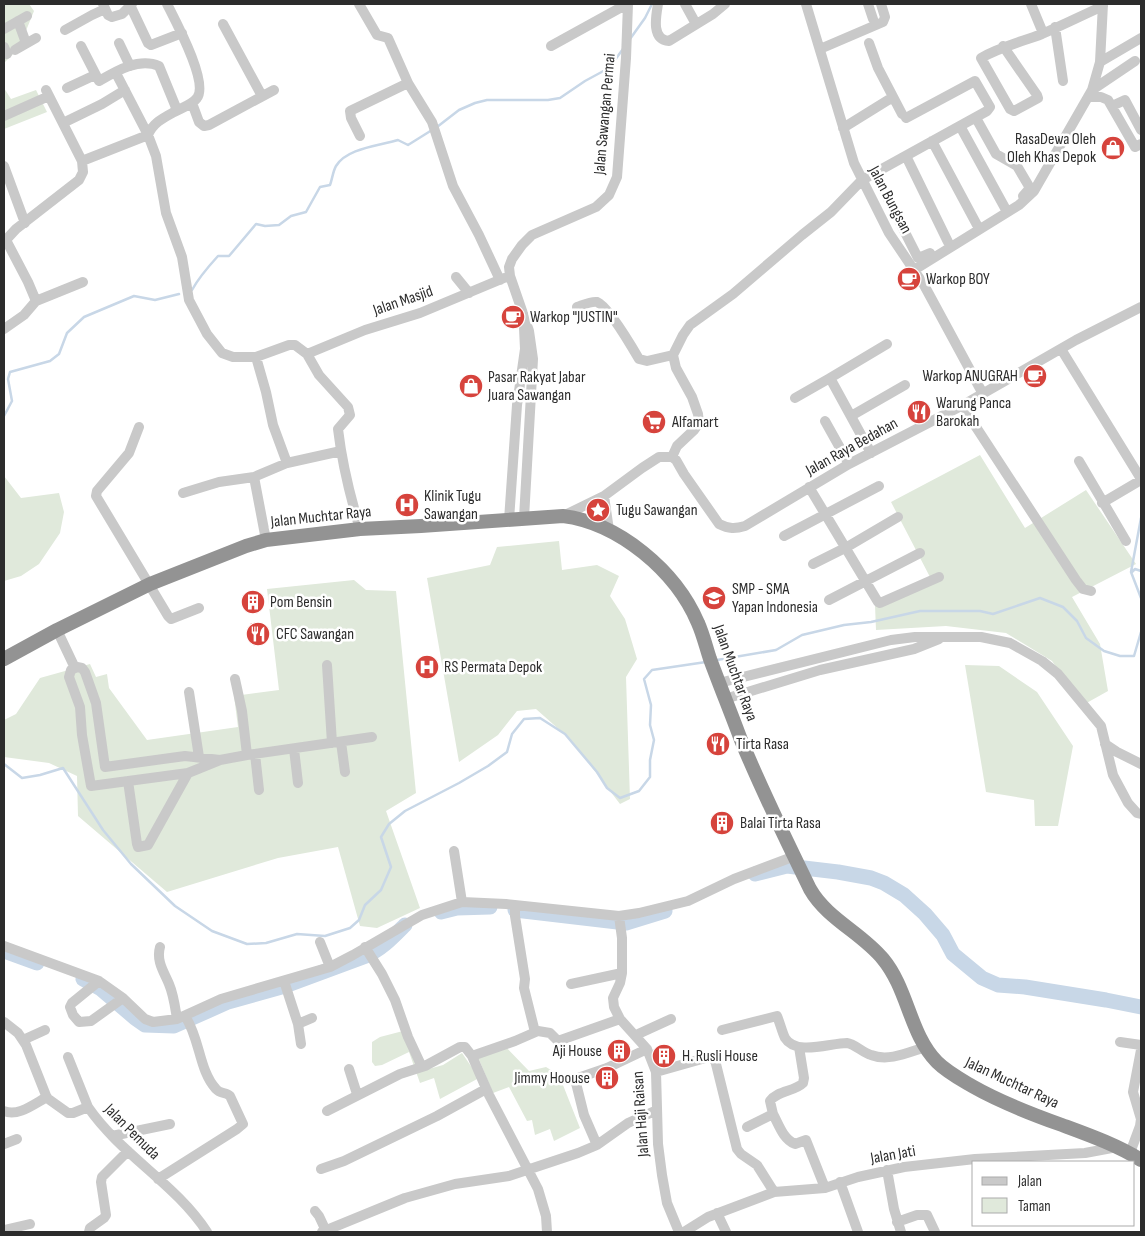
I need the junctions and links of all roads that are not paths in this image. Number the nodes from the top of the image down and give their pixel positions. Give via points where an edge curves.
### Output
1 (131, 4) edge
2 (167, 4) edge
3 (359, 4) edge
4 (627, 4) edge
5 (658, 4) edge
6 (685, 4) edge
7 (725, 4) edge
8 (806, 4) edge
9 (868, 4) edge
10 (882, 4) edge
11 (1030, 4) edge
12 (1103, 5) edge
13 (104, 7) edge
14 (873, 19) dead end
15 (223, 24) dead end
16 (696, 24) junction
17 (1055, 27) junction
18 (4, 29) edge
19 (65, 30) dead end
20 (182, 33) junction
21 (1044, 33) junction
22 (36, 38) dead end
23 (1141, 38) edge
24 (118, 43) dead end
25 (869, 43) dead end
26 (81, 46) dead end
27 (551, 46) dead end
28 (1003, 46) junction
29 (820, 49) junction
30 (1100, 62) junction
31 (1135, 62) dead end
32 (130, 66) junction
33 (95, 75) junction
34 (118, 77) dead end
35 (1063, 81) dead end
36 (408, 84) junction
37 (67, 88) dead end
38 (125, 90) junction
39 (274, 90) dead end
40 (1091, 94) junction
41 (262, 96) junction
42 (894, 97) junction
43 (192, 103) junction
44 (1112, 106) junction
45 (177, 110) junction
46 (4, 115) edge
47 (976, 118) junction
48 (63, 123) junction
49 (960, 126) junction
50 (843, 128) junction
51 (1141, 130) edge
52 (148, 135) junction
53 (360, 136) dead end
54 (932, 142) junction
55 (1141, 144) edge
56 (906, 156) junction
57 (82, 161) junction
58 (4, 166) edge
59 (875, 173) junction
60 (862, 180) junction
61 (1005, 208) junction
62 (25, 223) junction
63 (977, 225) junction
64 (5, 241) edge
65 (948, 242) junction
66 (914, 270) junction
67 (510, 276) junction
68 (456, 277) dead end
69 (500, 280) junction
70 (83, 282) dead end
71 (469, 292) junction
72 (36, 301) junction
73 (578, 307) dead end
74 (1141, 307) edge
75 (4, 329) edge
76 (887, 344) dead end
77 (528, 349) junction
78 (1061, 349) junction
79 (307, 354) junction
80 (673, 355) junction
81 (256, 357) junction
82 (830, 378) junction
83 (905, 385) dead end
84 (983, 394) junction
85 (795, 398) dead end
86 (963, 405) junction
87 (851, 416) junction
88 (825, 421) dead end
89 (139, 428) dead end
90 (514, 442) junction
91 (528, 443) junction
92 (340, 451) junction
93 (871, 453) junction
94 (672, 457) junction
95 (1079, 461) dead end
96 (287, 463) junction
97 (849, 464) junction
98 (254, 477) junction
99 (1141, 480) edge
100 (878, 486) dead end
101 (809, 487) junction
102 (183, 493) dead end
103 (604, 496) junction
104 (1102, 503) junction
105 (825, 514) junction
106 (563, 516) junction
107 (898, 517) dead end
108 (524, 518) junction
109 (509, 520) junction
110 (360, 529) junction
111 (609, 530) junction
112 (784, 536) dead end
113 (266, 540) junction
114 (1126, 541) dead end
115 (847, 548) junction
116 (920, 553) dead end
117 (813, 564) dead end
118 (940, 577) dead end
119 (865, 581) junction
120 (150, 584) junction
121 (1091, 591) dead end
122 (829, 600) dead end
123 (199, 608) dead end
124 (56, 630) junction
125 (940, 638) junction
126 (4, 659) edge
127 (327, 665) dead end
128 (75, 668) junction
129 (235, 679) dead end
130 (718, 679) junction
131 (189, 692) dead end
132 (725, 699) junction
133 (372, 737) dead end
134 (337, 743) junction
135 (1106, 744) junction
136 (294, 749) junction
137 (251, 755) junction
138 (199, 757) junction
139 (220, 760) junction
140 (1141, 764) edge
141 (345, 772) dead end
142 (188, 773) junction
143 (128, 781) junction
144 (298, 783) dead end
145 (259, 790) dead end
146 (1141, 814) edge
147 (454, 851) dead end
148 (798, 863) junction
149 (462, 902) junction
150 (515, 909) junction
151 (618, 918) junction
152 (320, 942) dead end
153 (4, 946) edge
154 (160, 947) dead end
155 (368, 952) junction
156 (330, 967) junction
157 (622, 973) junction
158 (96, 983) junction
159 (284, 984) junction
160 (571, 984) dead end
161 (118, 1002) junction
162 (312, 1018) dead end
163 (620, 1019) junction
164 (671, 1019) dead end
165 (185, 1020) junction
166 (4, 1022) edge
167 (298, 1024) junction
168 (45, 1030) dead end
169 (722, 1030) dead end
170 (535, 1032) junction
171 (636, 1035) junction
172 (23, 1040) junction
173 (1120, 1042) dead end
174 (301, 1044) dead end
175 (1141, 1045) edge
176 (926, 1046) junction
177 (799, 1047) junction
178 (647, 1049) junction
179 (1141, 1050) edge
180 (472, 1056) junction
181 (68, 1057) dead end
182 (422, 1067) junction
183 (349, 1070) dead end
184 (656, 1072) junction
185 (486, 1089) junction
186 (358, 1094) junction
187 (47, 1098) junction
188 (88, 1107) junction
189 (657, 1110) junction
190 (4, 1111) edge
191 (327, 1111) dead end
192 (773, 1114) junction
193 (170, 1124) dead end
194 (747, 1127) dead end
195 (112, 1136) junction
196 (17, 1139) dead end
197 (4, 1144) edge
198 (597, 1145) junction
199 (1117, 1147) junction
200 (128, 1152) junction
201 (1136, 1157) edge
202 (972, 1161) edge
203 (975, 1161) edge
204 (321, 1169) dead end
205 (529, 1169) junction
206 (887, 1170) junction
207 (158, 1179) junction
208 (840, 1182) junction
209 (825, 1188) junction
210 (774, 1192) junction
211 (315, 1210) dead end
212 (717, 1213) junction
213 (30, 1224) dead end
214 (899, 1227) edge
215 (4, 1230) edge
216 (324, 1231) edge
217 (90, 1232) edge
218 (208, 1232) edge
219 (547, 1232) edge
220 (679, 1232) edge
221 (684, 1232) edge
222 (726, 1232) edge
223 (858, 1232) edge
224 (935, 1232) edge

1 - 13 street via 122,14 112,17
1 - 20 street via 151,45
2 - 20 street
3 - 36 street via 376,35 388,38
4 - 27 street
4 - 67 street, Jalan Sawangan Permai via 617,177 609,195 596,207 532,235 512,259
5 - 16 street via 655,21 662,39 669,41
6 - 16 street
7 - 16 street
8 - 29 street, Jalan Bungsan
9 - 14 street
10 - 29 street via 883,22
11 - 21 street
12 - 17 street
12 - 30 street
13 - 19 street
15 - 41 street
17 - 21 street
17 - 35 street
18 - 22 street via 22,18 26,43 15,50
20 - 43 street via 200,84 198,98
21 - 28 street
23 - 30 street
24 - 32 street
25 - 42 street
26 - 33 street
28 - 28 street via 981,58 1010,110 1014,111 1034,101 1038,95
29 - 50 street, Jalan Bungsan
30 - 40 street
31 - 40 street
32 - 33 street via 99,81
32 - 45 street via 150,62 159,66
33 - 37 street
34 - 38 street
36 - 53 street via 350,111
36 - 69 street via 432,122 457,195
38 - 48 street
38 - 52 street
39 - 41 street
40 - 44 street via 1108,100
40 - 66 street via 1046,173 1029,196
41 - 43 street via 204,126 199,122
42 - 47 street via 904,116 975,80 990,107
42 - 50 street
43 - 45 street
44 - 51 street via 1125,100
44 - 55 street via 1135,147
45 - 52 street via 151,127
46 - 48 street via 47,93
47 - 49 street
47 - 61 street via 994,151 1017,166 1030,188 1028,193
48 - 57 street
49 - 54 street
49 - 61 street
50 - 60 street, Jalan Bungsan via 848,149
52 - 57 street
52 - 81 street via 156,156 166,214 182,257 189,300 197,318 222,353 233,357
54 - 56 street
54 - 63 street
56 - 59 street
56 - 65 street
57 - 62 street via 83,172 79,180
58 - 62 street
59 - 60 street
59 - 65 street via 918,258
60 - 66 street, Jalan Bungsan via 889,233
60 - 80 street via 832,212 733,294 690,325
61 - 63 street
62 - 64 street
63 - 65 street
64 - 72 street
66 - 84 street, Jalan Bungsan
67 - 69 street, Jalan Masjid
67 - 77 street via 524,317
68 - 71 street
69 - 71 street, Jalan Masjid
70 - 72 street
71 - 79 street, Jalan Masjid
72 - 75 street via 24,315
73 - 80 street via 592,302 599,304 620,328 639,359 647,361
74 - 78 street, Jalan Raya Bedahan
76 - 82 street
77 - 90 street
77 - 91 street via 533,359
78 - 84 street, Jalan Raya Bedahan
78 - 99 street
79 - 81 street via 295,345 289,345
79 - 92 street via 319,375 350,410 350,415 338,429
80 - 94 street via 676,368 692,397 699,423 677,446
81 - 96 street via 273,425
82 - 85 street
82 - 87 street
83 - 87 street
84 - 86 street, Jalan Raya Bedahan
86 - 93 street, Jalan Raya Bedahan
86 - 121 street via 1076,580 1084,589
87 - 93 street
88 - 97 street
89 - 120 street via 129,453 96,496
90 - 91 street
90 - 109 street
91 - 108 street
92 - 96 street
92 - 110 street
93 - 97 street, Jalan Raya Bedahan
94 - 101 street, Jalan Raya Bedahan via 710,513 727,528 745,526
94 - 103 street via 659,457
95 - 104 street
96 - 98 street
97 - 101 street, Jalan Raya Bedahan
98 - 102 street via 219,482
98 - 113 street
99 - 104 street
100 - 105 street
101 - 105 street
103 - 106 street
103 - 111 street
104 - 114 street
105 - 112 street
105 - 115 street
106 - 108 highway, Jalan Muchtar Raya
106 - 111 highway, Jalan Muchtar Raya
107 - 115 street
108 - 109 highway, Jalan Muchtar Raya
109 - 110 highway, Jalan Muchtar Raya
110 - 113 highway, Jalan Muchtar Raya
111 - 130 highway, Jalan Muchtar Raya via 648,556 670,579 698,622
113 - 120 highway, Jalan Muchtar Raya
115 - 117 street
115 - 119 street
116 - 119 street
118 - 119 street via 880,603
119 - 122 street
120 - 123 street via 171,619
120 - 124 highway, Jalan Muchtar Raya
124 - 126 highway, Jalan Muchtar Raya
124 - 128 street
125 - 130 street via 892,640
125 - 132 street via 914,650 820,670
125 - 135 street via 981,637 1010,643 1042,661 1058,674 1102,726
127 - 134 street
128 - 138 street via 83,669 94,696 105,767
128 - 143 street via 69,677 80,707 90,786
129 - 137 street
130 - 132 highway, Jalan Muchtar Raya
131 - 138 street
132 - 148 highway, Jalan Muchtar Raya
133 - 134 street
134 - 136 street
134 - 141 street
135 - 140 street
135 - 146 street via 1113,775 1128,803
136 - 137 street
136 - 144 street
137 - 139 street
137 - 145 street
138 - 139 street
139 - 142 street
142 - 143 street
142 - 143 street via 148,845 138,847
147 - 149 street
148 - 151 street via 734,879 688,901
148 - 176 highway, Jalan Muchtar Raya via 820,903 884,960 903,992
149 - 150 street
149 - 155 street via 422,915
150 - 151 street
150 - 170 street via 524,988
151 - 157 street via 622,938
152 - 156 street
153 - 158 street
154 - 165 street via 160,964
155 - 156 street via 353,955
155 - 182 street via 396,1000
156 - 159 street
157 - 160 street
157 - 163 street via 613,998
158 - 161 street
158 - 161 street via 72,1002 70,1011 79,1022 91,1021
159 - 165 street via 222,999
159 - 167 street
161 - 165 street via 148,1021
162 - 167 street
163 - 170 street via 558,1041 545,1031
163 - 171 street, Jalan Haji Raisan
164 - 171 street
165 - 207 street via 209,1078 216,1090 230,1096 243,1124
166 - 172 street
167 - 174 street
168 - 172 street
169 - 177 street via 777,1016 785,1038
170 - 180 street
171 - 178 street, Jalan Haji Raisan
172 - 187 street
173 - 175 street
176 - 177 street via 881,1058 848,1043
176 - 199 highway, Jalan Muchtar Raya via 944,1068 984,1093
177 - 192 street via 803,1083 770,1100
178 - 184 street, Jalan Haji Raisan
178 - 198 street via 575,1079 584,1115
179 - 201 street via 1133,1092 1141,1119
180 - 182 street via 465,1047 460,1047
180 - 185 street
181 - 188 street
182 - 186 street
183 - 186 street
184 - 189 street, Jalan Haji Raisan
184 - 210 street via 709,1057 716,1060 738,1149 757,1165
185 - 204 street via 437,1116
185 - 205 street
186 - 191 street
187 - 188 street, Jalan Pemuda via 68,1113
187 - 190 street via 17,1113
188 - 195 street, Jalan Pemuda
189 - 198 street via 628,1123
189 - 220 street, Jalan Haji Raisan via 662,1175 667,1202
192 - 194 street
192 - 209 street via 788,1141 795,1144 806,1140
193 - 195 street
195 - 200 street, Jalan Pemuda
196 - 197 street
198 - 205 street
199 - 201 highway, Jalan Muchtar Raya
199 - 203 street, Jalan Jati
200 - 207 street, Jalan Pemuda
200 - 217 street via 102,1177 106,1215 90,1228
202 - 206 street, Jalan Jati
205 - 216 street via 405,1198
205 - 219 street via 543,1204
206 - 208 street, Jalan Jati
206 - 214 street
207 - 218 street, Jalan Pemuda
208 - 209 street, Jalan Jati
208 - 223 street
209 - 210 street, Jalan Jati
210 - 212 street, Jalan Jati
211 - 216 street
212 - 221 street, Jalan Jati
212 - 222 street
213 - 215 street
214 - 224 street via 917,1215 927,1215

